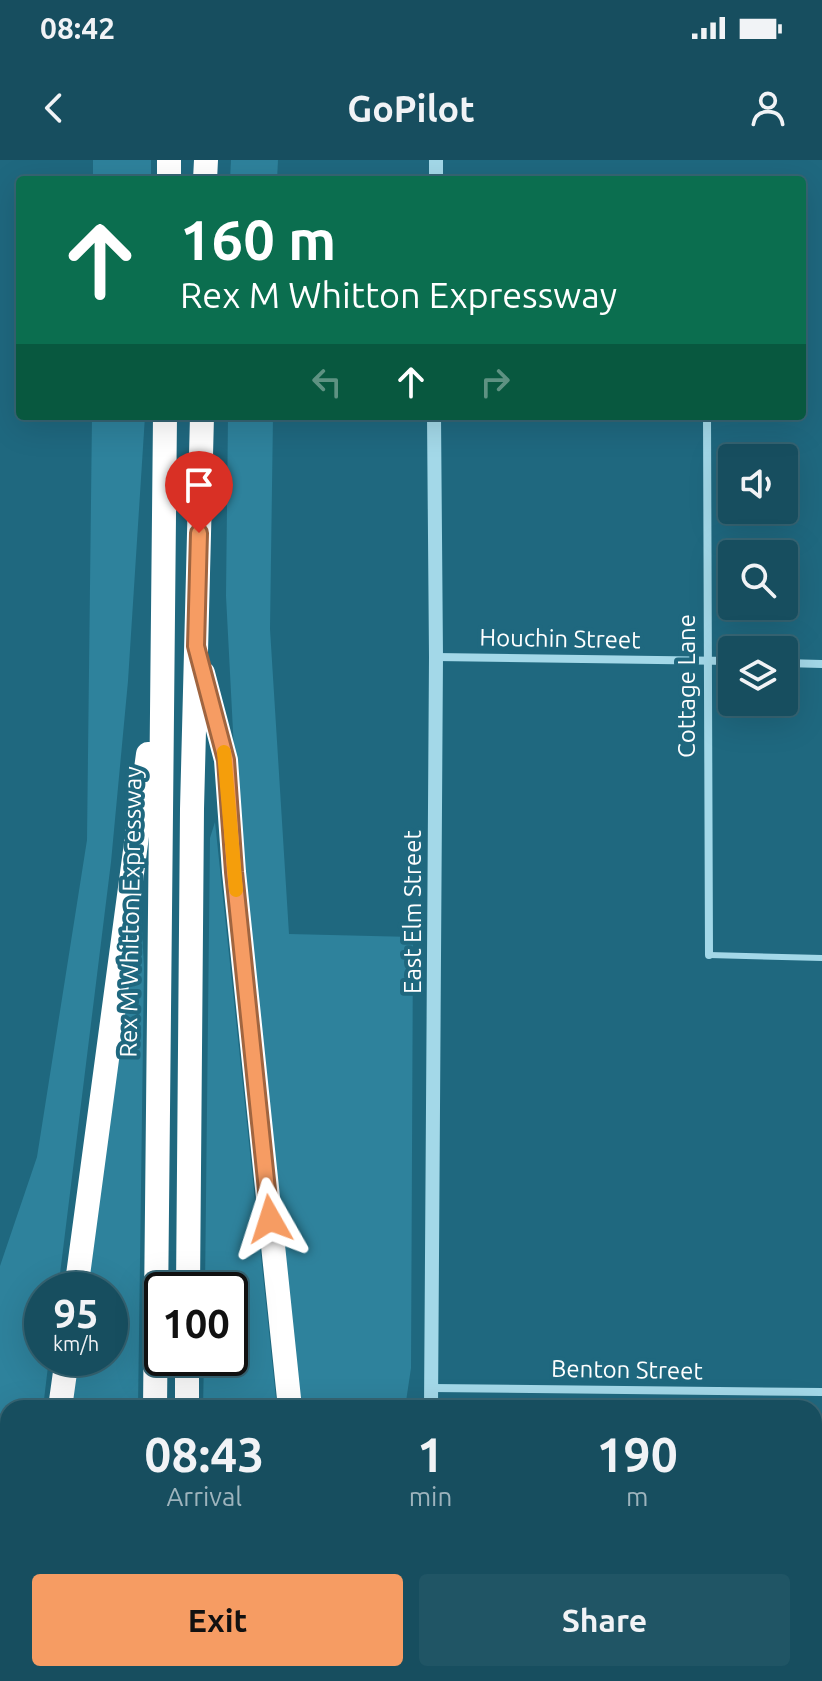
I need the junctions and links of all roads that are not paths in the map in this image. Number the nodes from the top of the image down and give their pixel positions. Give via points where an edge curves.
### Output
1 (165, 420) edge
2 (202, 420) edge
3 (434, 420) edge
4 (707, 420) edge
5 (196, 646) junction
6 (162, 649) junction
7 (436, 657) junction
8 (706, 661) junction
9 (718, 661) edge
10 (798, 663) edge
11 (822, 664) edge
12 (709, 955) joint
13 (822, 958) edge
14 (78, 1272) edge
15 (188, 1272) edge
16 (64, 1376) edge
17 (187, 1376) edge
18 (432, 1388) junction
19 (822, 1392) edge
20 (61, 1400) edge
21 (155, 1400) edge
22 (187, 1400) edge
23 (289, 1400) edge
24 (431, 1400) edge

1 - 6 highway, Rex M Whitton Expressway
2 - 5 highway
3 - 7 street, East Elm Street
4 - 8 street, Cottage Lane
5 - 15 highway
5 - 23 highway via 226,760
6 - 14 highway
6 - 21 highway, Rex M Whitton Expressway
7 - 8 street, Houchin Street
7 - 18 street, East Elm Street
8 - 9 street, Houchin Street
8 - 12 street, Cottage Lane
10 - 11 street
12 - 13 lane
16 - 20 highway
17 - 22 highway
18 - 19 street, Benton Street
18 - 24 street, East Elm Street

